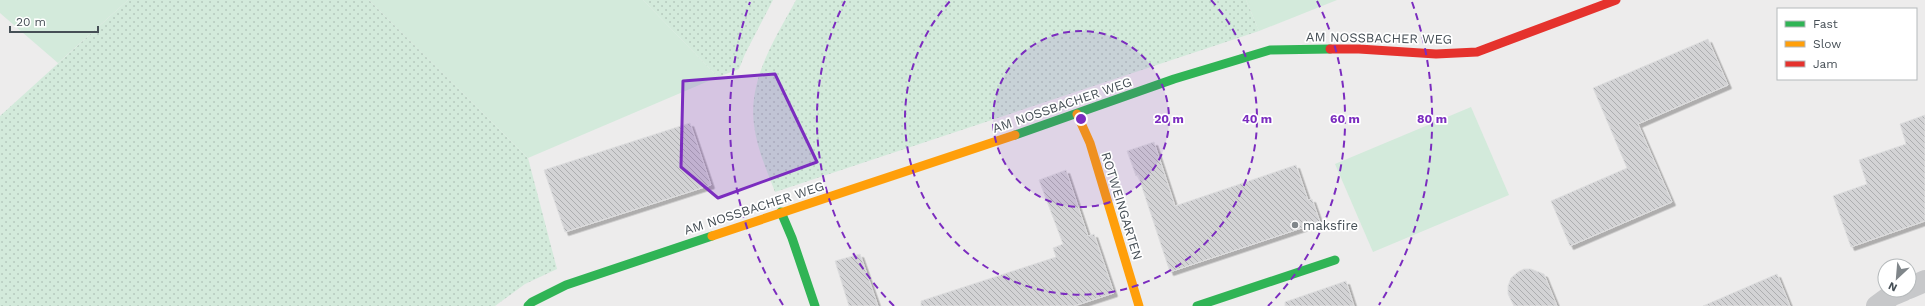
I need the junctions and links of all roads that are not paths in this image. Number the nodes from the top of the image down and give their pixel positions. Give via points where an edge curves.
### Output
1 (1616, 0) edge
2 (1077, 114) junction
3 (781, 212) junction
4 (1335, 260) dead end
5 (1887, 298) edge
6 (528, 306) edge
7 (815, 306) edge
8 (1139, 306) edge
9 (1197, 306) edge
10 (1877, 306) edge

1 - 2 street, AM NOSSBACHER WEG via 1477,52 1436,54 1359,49 1270,50 1174,79
2 - 3 street, AM NOSSBACHER WEG
2 - 8 street, ROTWEINGARTEN via 1090,144
3 - 6 street, AM NOSSBACHER WEG via 566,285
3 - 7 street
4 - 9 street
5 - 10 street

